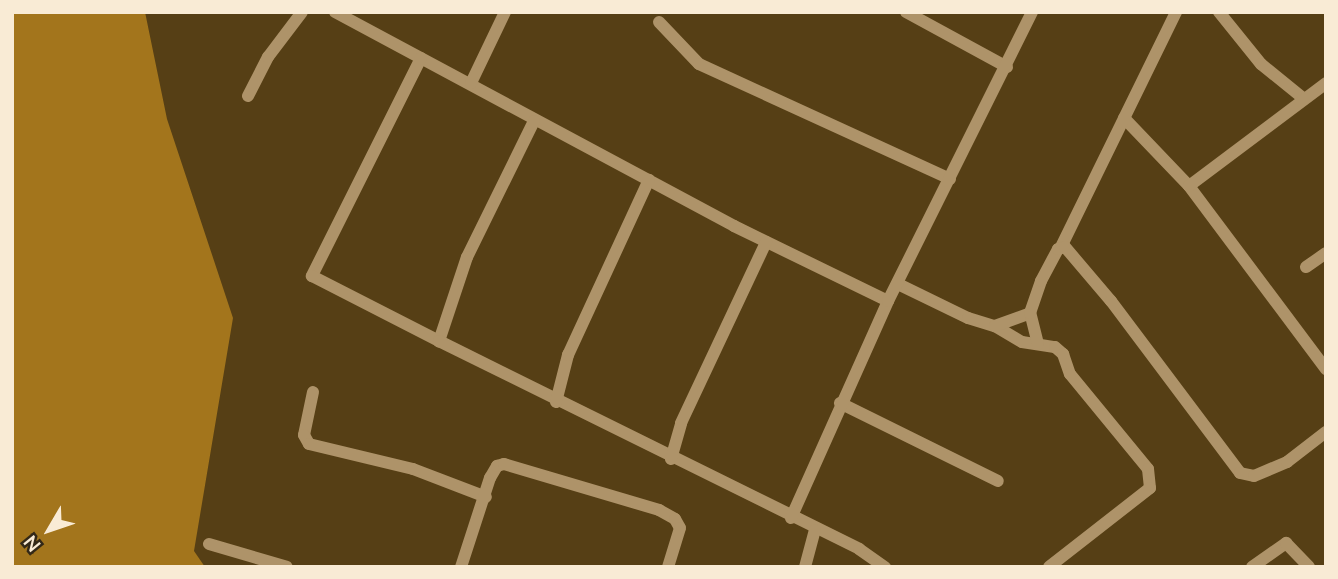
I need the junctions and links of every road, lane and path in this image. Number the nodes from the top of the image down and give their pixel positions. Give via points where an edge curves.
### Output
1 (302, 12) edge
2 (334, 12) edge
3 (505, 12) edge
4 (906, 12) edge
5 (1032, 12) edge
6 (1176, 12) edge
7 (1219, 12) edge
8 (659, 22) dead end
9 (421, 58) junction
10 (1007, 66) junction
11 (471, 83) junction
12 (1326, 83) edge
13 (248, 96) dead end
14 (1304, 99) junction
15 (1124, 118) junction
16 (534, 121) junction
17 (950, 179) junction
18 (649, 180) junction
19 (1189, 186) junction
20 (766, 242) junction
21 (1061, 247) junction
22 (1326, 253) edge
23 (1306, 267) dead end
24 (898, 284) junction
25 (888, 301) junction
26 (1030, 313) junction
27 (996, 326) junction
28 (439, 341) junction
29 (1038, 344) junction
30 (1326, 369) edge
31 (313, 392) dead end
32 (556, 402) junction
33 (840, 403) junction
34 (1326, 432) edge
35 (671, 459) junction
36 (998, 481) dead end
37 (486, 497) junction
38 (791, 518) junction
39 (815, 530) junction
40 (209, 544) dead end
41 (287, 567) edge
42 (461, 567) edge
43 (668, 567) edge
44 (805, 567) edge
45 (885, 567) edge
46 (1049, 567) edge
47 (1252, 567) edge
48 (1309, 567) edge

1 - 13 street via 268,57
2 - 9 street
3 - 11 street
4 - 10 street
5 - 10 street
6 - 15 street
7 - 14 street via 1261,64
8 - 17 street via 710,71
9 - 11 street
9 - 28 street via 312,276
10 - 17 street
11 - 16 street
12 - 14 street
14 - 19 street
15 - 19 street
15 - 21 street
16 - 18 street
16 - 28 street via 467,257
17 - 24 street
18 - 20 street
18 - 32 street via 568,355
19 - 30 street
20 - 25 street
20 - 35 street via 681,423
21 - 26 street via 1041,281
21 - 34 street via 1069,249 1111,301 1240,473 1254,476 1287,462
22 - 23 street
24 - 25 street
24 - 27 street via 968,318
25 - 33 street
26 - 27 street
26 - 29 street
27 - 29 street via 1022,342
28 - 32 street
29 - 46 street via 1055,347 1063,354 1070,374 1152,479 1142,495
31 - 37 street via 304,435 309,444 413,469
32 - 35 street
33 - 36 street
33 - 38 street
35 - 38 street
37 - 42 street
37 - 43 street via 497,466 504,464 659,510 680,528
38 - 39 street
39 - 44 street
39 - 45 street
40 - 41 street
47 - 48 street via 1286,543

